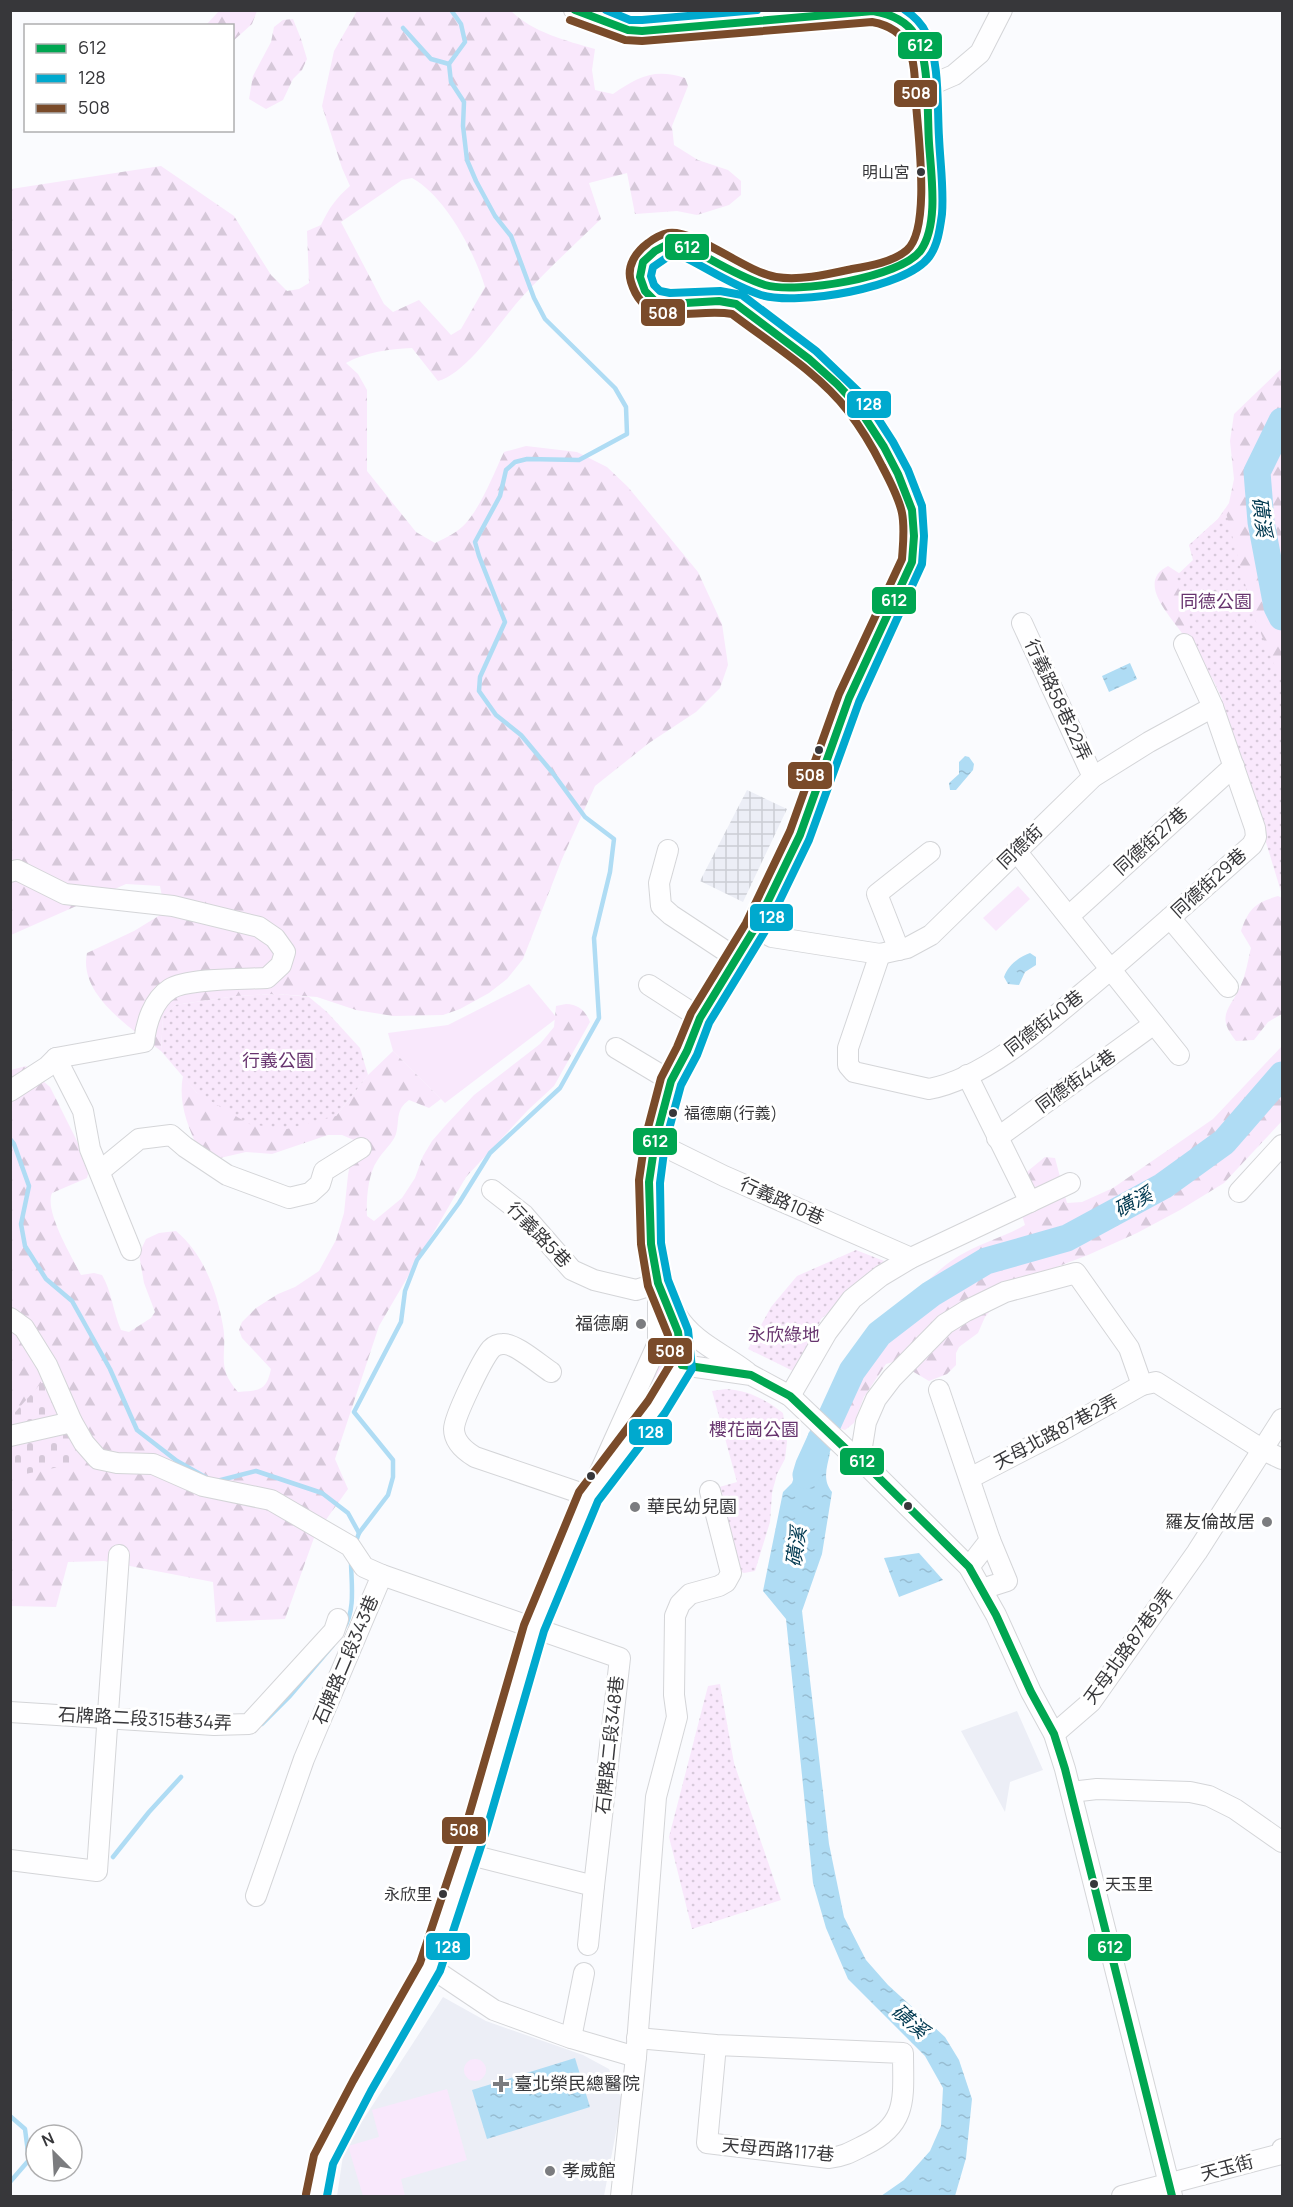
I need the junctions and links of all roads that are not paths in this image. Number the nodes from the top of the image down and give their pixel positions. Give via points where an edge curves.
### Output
1 (574, 10) edge
2 (1002, 10) edge
3 (924, 87) junction
4 (1022, 624) dead end
5 (1185, 644) dead end
6 (1213, 707) junction
7 (1234, 766) junction
8 (1093, 777) junction
9 (668, 850) dead end
10 (1016, 851) junction
11 (930, 852) dead end
12 (10, 872) edge
13 (1068, 916) junction
14 (1170, 918) junction
15 (754, 928) junction
16 (890, 952) junction
17 (736, 958) junction
18 (1111, 970) junction
19 (649, 985) dead end
20 (1228, 987) dead end
21 (700, 1018) junction
22 (1154, 1024) junction
23 (616, 1048) dead end
24 (1179, 1055) dead end
25 (56, 1058) junction
26 (967, 1075) junction
27 (671, 1081) junction
28 (10, 1091) edge
29 (997, 1138) junction
30 (655, 1142) junction
31 (1282, 1145) edge
32 (361, 1148) dead end
33 (100, 1171) junction
34 (1070, 1183) dead end
35 (492, 1190) dead end
36 (1239, 1192) dead end
37 (1030, 1202) junction
38 (131, 1250) dead end
39 (910, 1258) junction
40 (658, 1283) junction
41 (10, 1318) edge
42 (682, 1365) junction
43 (551, 1372) dead end
44 (750, 1375) junction
45 (1142, 1385) junction
46 (939, 1390) dead end
47 (790, 1396) junction
48 (1282, 1419) edge
49 (72, 1422) junction
50 (10, 1436) edge
51 (1263, 1450) junction
52 (854, 1455) junction
53 (1282, 1459) edge
54 (970, 1478) junction
55 (710, 1491) dead end
56 (590, 1496) junction
57 (990, 1540) junction
58 (119, 1555) dead end
59 (969, 1568) junction
60 (382, 1575) junction
61 (982, 1589) junction
62 (338, 1619) dead end
63 (534, 1628) junction
64 (10, 1712) edge
65 (106, 1717) junction
66 (1054, 1734) junction
67 (1071, 1792) junction
68 (1282, 1842) edge
69 (467, 1854) junction
70 (10, 1860) edge
71 (594, 1886) junction
72 (256, 1896) dead end
73 (588, 1945) dead end
74 (430, 1967) junction
75 (584, 1973) dead end
76 (571, 2038) junction
77 (717, 2045) junction
78 (637, 2048) junction
79 (1282, 2149) edge
80 (1170, 2190) edge
81 (316, 2196) edge
82 (621, 2196) edge
83 (1122, 2196) edge

1 - 3 street via 628,30 642,31 873,11 893,14 907,24 918,40
2 - 3 street via 980,53 954,75
3 - 15 street via 931,219 920,252 908,262 855,280 792,288 767,286 683,245 670,243 644,262 640,277 645,291 655,301 736,304 809,359 856,404 884,447 912,510 912,562 849,699 800,834
4 - 8 street, 行義路58巷22弄
5 - 6 street
6 - 7 street, 同德街29巷
6 - 8 street, 同德街
7 - 13 street, 同德街27巷
7 - 14 street, 同德街29巷 via 1256,837 1252,845
8 - 10 street, 同德街
9 - 17 street via 659,883 661,906
10 - 13 street
10 - 16 street, 同德街 via 930,935
11 - 16 street via 877,894
12 - 25 street via 17,870 66,894 173,906 259,927 285,952 281,965 267,978 206,980 171,988 154,1005 144,1042
13 - 18 street
14 - 18 street, 同德街29巷
14 - 20 street
15 - 16 street via 772,937
15 - 17 street
16 - 26 street, 同德街40巷 via 848,1048 848,1065 854,1072 929,1089
17 - 21 street
18 - 22 street
18 - 26 street, 同德街40巷 via 1022,1044
19 - 21 street
21 - 27 street
22 - 24 street
22 - 29 street, 同德街44巷
23 - 27 street
25 - 28 street
25 - 33 street via 83,1111 87,1138
26 - 29 street
27 - 30 street
29 - 37 street
30 - 39 street, 行義路10巷
30 - 40 street via 650,1192 651,1244
31 - 36 street
32 - 33 street via 324,1171 320,1184 310,1193 289,1198 227,1175 171,1135 139,1139
33 - 38 street
34 - 37 street
35 - 40 street, 行義路5巷 via 524,1215 572,1270 636,1290
37 - 39 street
39 - 47 street via 852,1299 827,1332
40 - 42 street via 678,1332
40 - 44 street via 686,1329
40 - 56 street via 658,1343
41 - 49 street via 24,1328 47,1365
42 - 44 street
42 - 56 street via 657,1407
43 - 56 street via 509,1344 492,1347 453,1428 456,1439 475,1457
44 - 47 street
45 - 51 street via 1156,1382
45 - 52 street via 1129,1348 1076,1273 1005,1292 945,1324 892,1377 876,1400
45 - 54 street, 天母北路87巷2弄
46 - 54 street, 天母北路87巷2弄
47 - 52 street
48 - 51 street, 天母北路87巷9弄
49 - 50 street
49 - 60 street via 98,1459 153,1464 203,1486 271,1500 350,1546 364,1567
51 - 53 street
51 - 66 street, 天母北路87巷9弄 via 1091,1702
52 - 59 street
54 - 57 street, 天母北路87巷2弄
55 - 78 street via 731,1573 719,1586 690,1594 675,1616 677,1717 656,1797
56 - 63 street
57 - 59 street
57 - 61 street, 天母北路87巷2弄 via 1007,1581
58 - 65 street
59 - 61 street
60 - 63 street, 石牌路二段343巷
60 - 72 street, 石牌路二段343巷 via 304,1759
61 - 66 street
62 - 65 street, 石牌路二段315巷34弄 via 334,1631 249,1724
63 - 69 street
63 - 71 street, 石牌路二段348巷 via 620,1658
64 - 65 street, 石牌路二段315巷34弄
65 - 70 street via 97,1871
66 - 67 street
67 - 68 street via 1097,1789 1209,1796
67 - 80 street
69 - 71 street
69 - 74 street
71 - 73 street
74 - 76 street, 天母西路117巷 via 494,2010
74 - 81 street via 323,2160
75 - 76 street
76 - 78 street, 天母西路117巷
77 - 77 street, 天母西路117巷 via 708,2143 842,2157 889,2131 903,2100 903,2053
77 - 78 street, 天母西路117巷
78 - 82 street
79 - 80 street, 天玉街 via 1281,2154
80 - 83 street

